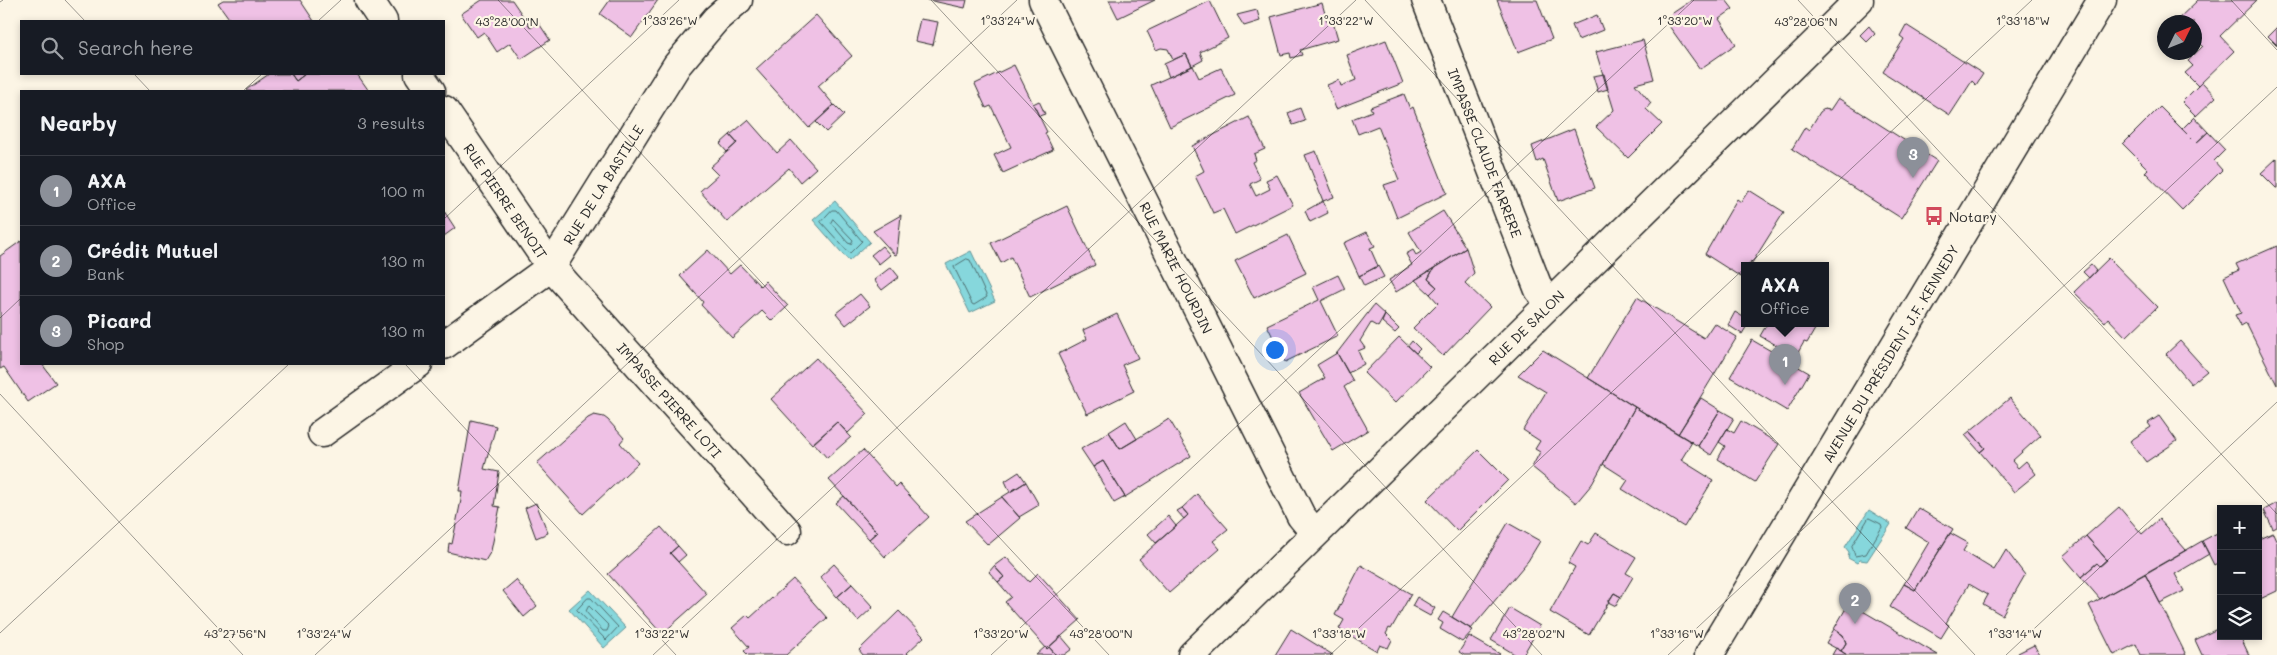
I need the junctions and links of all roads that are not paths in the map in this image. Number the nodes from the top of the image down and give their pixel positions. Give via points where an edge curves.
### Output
1 (369, 0) edge
2 (738, 0) edge
3 (1043, 0) edge
4 (1426, 0) edge
5 (1859, 0) edge
6 (2102, 0) edge
7 (382, 20) edge
8 (420, 75) edge
9 (430, 90) edge
10 (445, 111) edge
11 (551, 267) junction
12 (1550, 303) junction
13 (445, 344) edge
14 (417, 365) edge
15 (322, 433) dead end
16 (787, 532) dead end
17 (1315, 532) junction
18 (1192, 655) edge
19 (1709, 655) edge

1 - 7 street
2 - 11 street, RUE DE LA BASTILLE via 716,19 678,65
3 - 17 street, RUE MARIE HOURDIN via 1301,516
4 - 12 street, IMPASSE CLAUDE FARRERE via 1539,290
5 - 12 street, RUE DE SALON
6 - 19 street, AVENUE DU PRÉSIDENT J.F. KENNEDY
8 - 9 street
10 - 11 street, RUE PIERRE BENOIT
11 - 13 street, RUE DE LA BASTILLE
11 - 16 street, IMPASSE PIERRE LOTI
12 - 17 street, RUE DE SALON
14 - 15 street
17 - 18 street, RUE DE SALON

